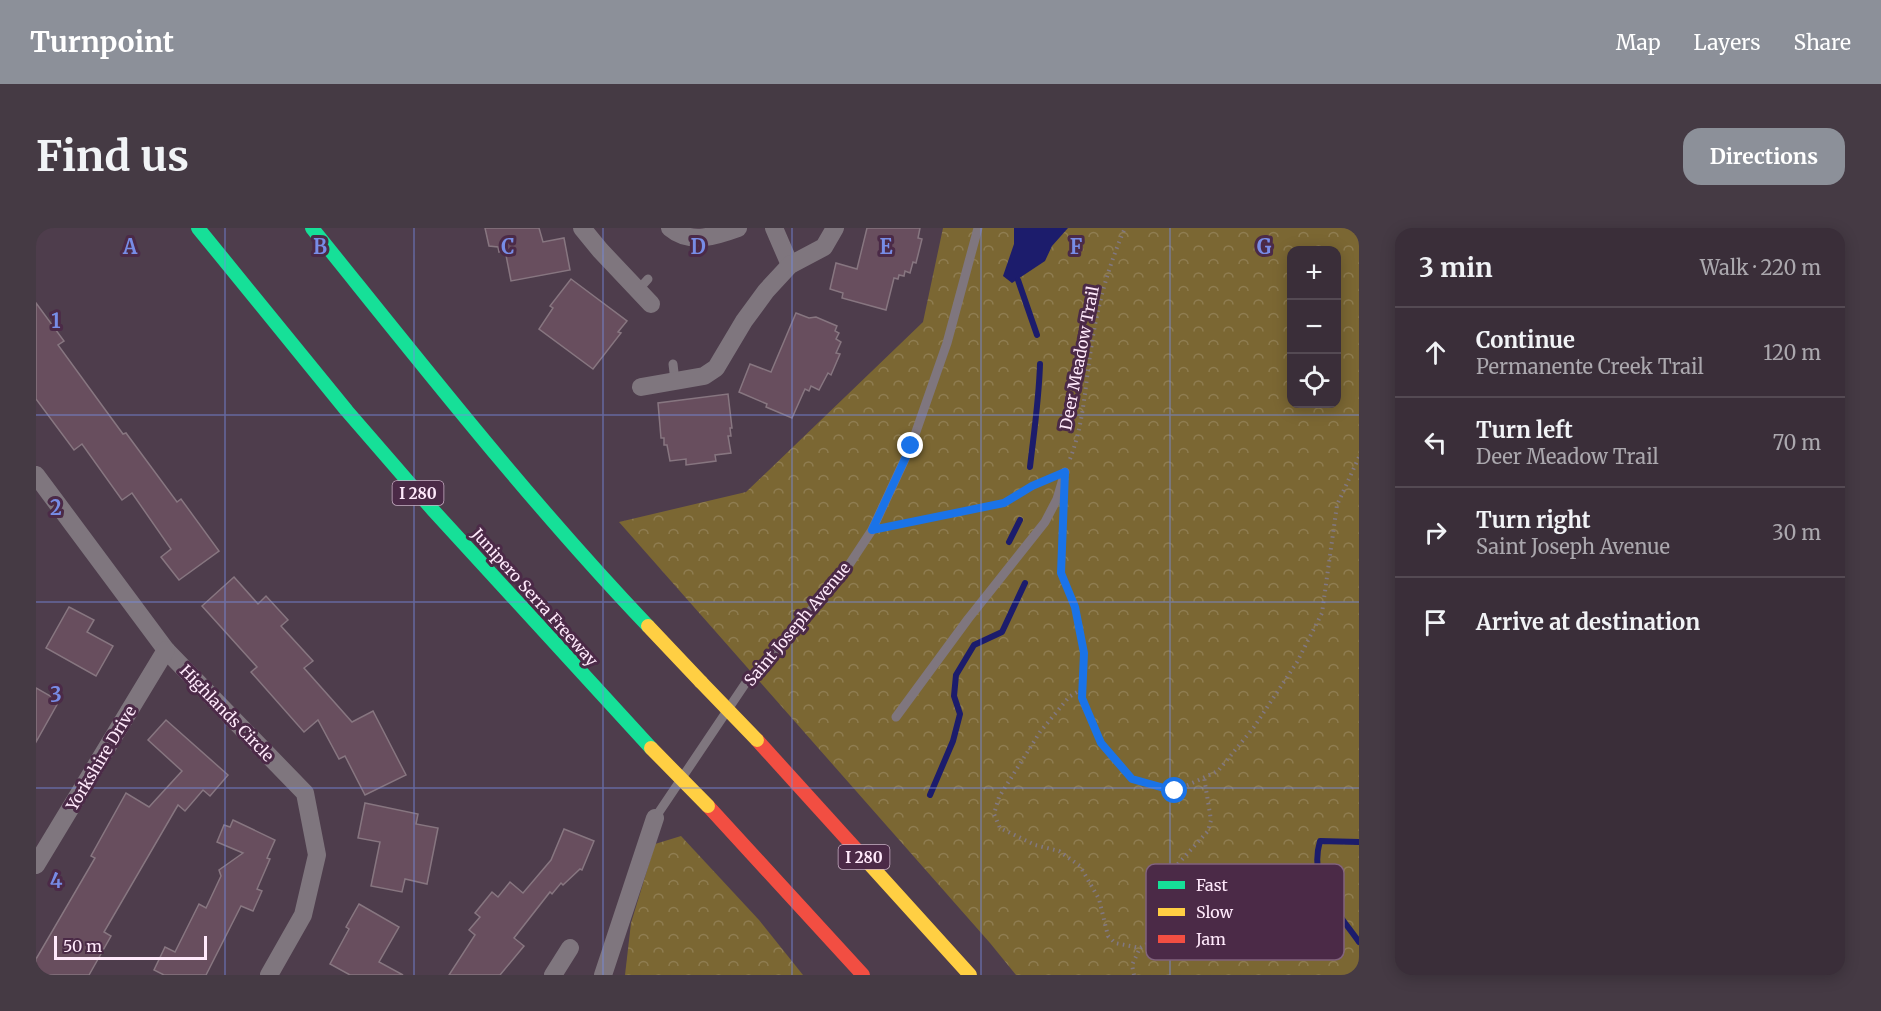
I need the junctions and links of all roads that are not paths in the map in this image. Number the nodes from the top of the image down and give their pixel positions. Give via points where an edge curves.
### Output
1 (198, 228) edge
2 (312, 228) edge
3 (670, 228) edge
4 (738, 228) edge
5 (774, 228) edge
6 (835, 228) edge
7 (978, 228) edge
8 (590, 231) edge
9 (790, 265) junction
10 (651, 304) dead end
11 (641, 387) dead end
12 (1065, 472) road end
13 (36, 475) edge
14 (166, 650) junction
15 (896, 717) dead end
16 (655, 818) joint
17 (36, 865) edge
18 (570, 948) dead end
19 (269, 975) edge
20 (553, 975) edge
21 (603, 975) edge
22 (863, 975) edge
23 (970, 975) edge

1 - 22 highway, Junipero Serra Freeway / I 280, bridge via 347,411 432,508
2 - 23 highway, I 280, bridge via 586,561 757,740
3 - 4 street via 696,238
5 - 9 street
6 - 9 street via 824,247
7 - 16 lane, Saint Joseph Avenue via 947,344 915,436 872,530 843,574 745,684
8 - 10 street via 643,284
9 - 11 street via 734,332 716,368 704,376 674,373
12 - 15 lane via 1045,522
13 - 14 street, Highlands Circle
14 - 17 street, Yorkshire Drive
14 - 19 street, Highlands Circle via 304,793 317,855 303,915
16 - 21 street, Saint Joseph Avenue
18 - 20 street

